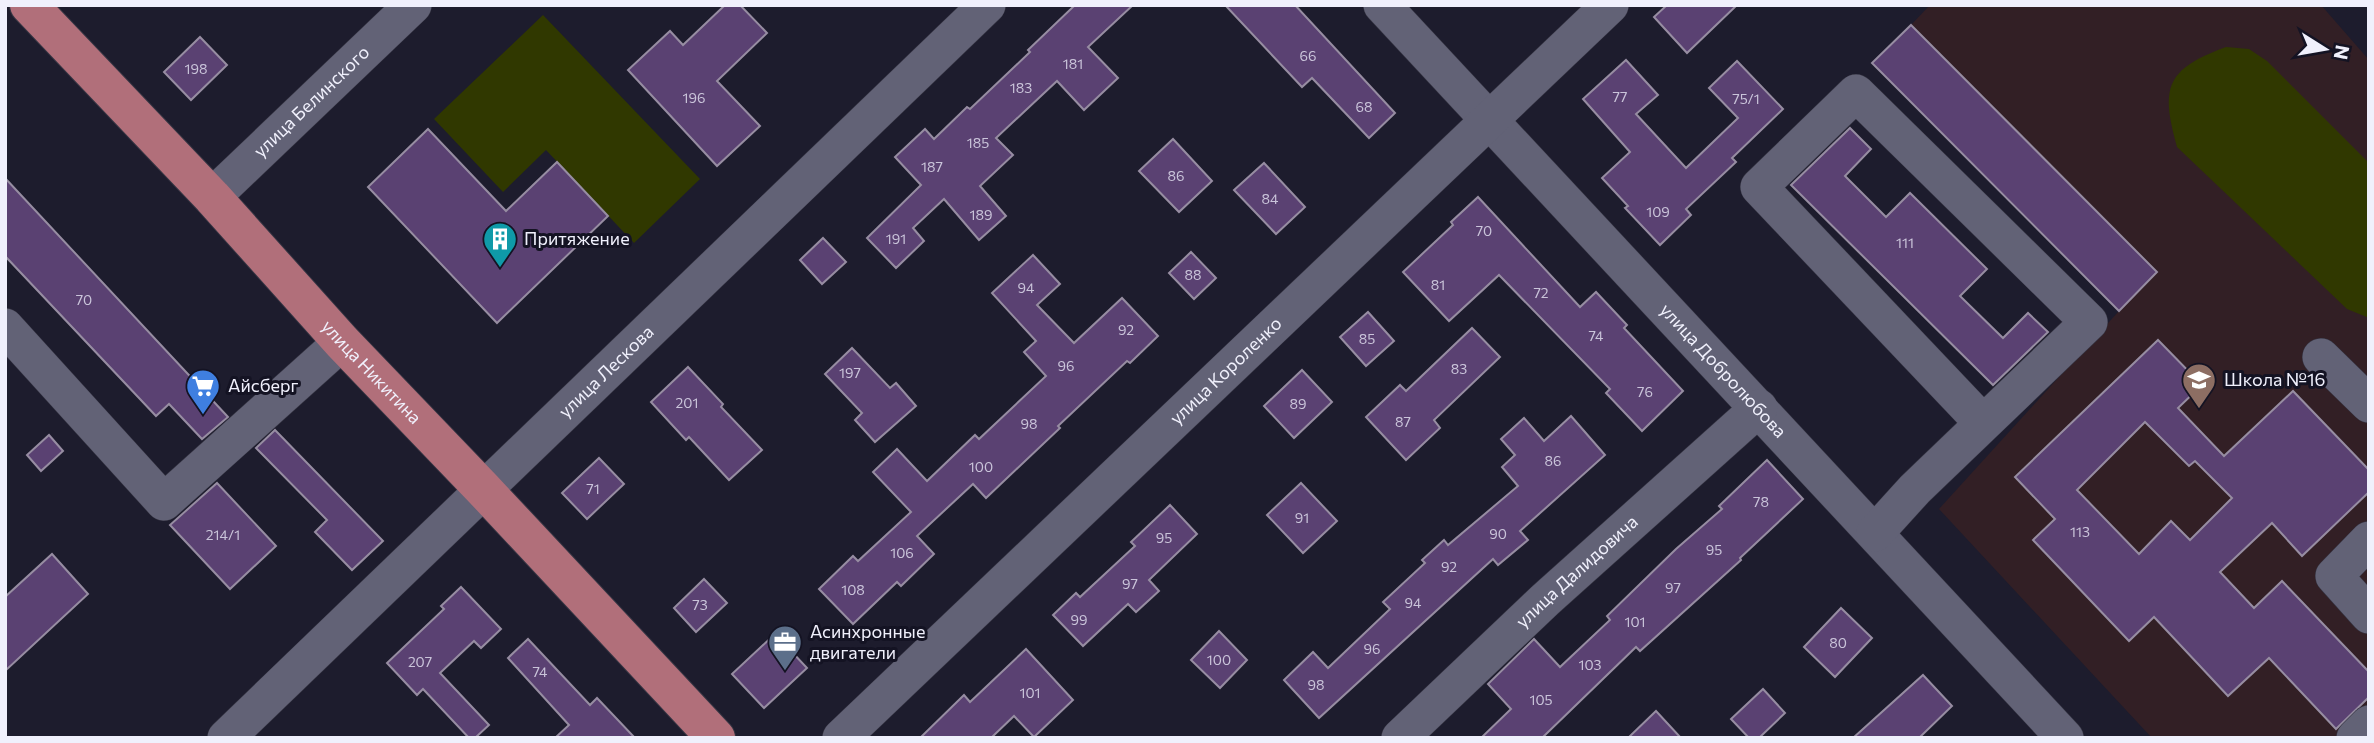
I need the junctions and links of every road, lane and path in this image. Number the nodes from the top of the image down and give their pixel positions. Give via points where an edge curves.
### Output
1 (29, 5) edge
2 (413, 5) edge
3 (986, 5) edge
4 (1382, 5) edge
5 (1610, 5) edge
6 (1490, 120) junction
7 (212, 197) junction
8 (5, 327) edge
9 (342, 342) junction
10 (2321, 357) dead end
11 (2369, 404) edge
12 (1759, 408) junction
13 (1983, 423) junction
14 (484, 489) junction
15 (1875, 533) junction
16 (2369, 540) edge
17 (2369, 615) edge
18 (2369, 724) edge
19 (2044, 731) edge
20 (226, 738) edge
21 (716, 738) edge
22 (841, 738) edge
23 (1400, 738) edge
24 (2355, 738) edge

1 - 7 main road, улица Никитина
2 - 7 street, улица Белинского
3 - 14 street, улица Лескова
4 - 6 street, улица Добролюбова
5 - 6 street, улица Короленко
6 - 12 street, улица Добролюбова
6 - 22 street, улица Короленко
7 - 9 main road, улица Никитина
8 - 9 street via 164,502
9 - 14 main road, улица Никитина
10 - 11 street
12 - 15 street, улица Добролюбова
12 - 23 street, улица Далидовича
13 - 13 street via 2090,322 1856,93 1759,187
13 - 15 street
14 - 20 street, улица Лескова
14 - 21 main road, улица Никитина
15 - 19 street, улица Добролюбова
16 - 17 street via 2334,576
18 - 24 street

